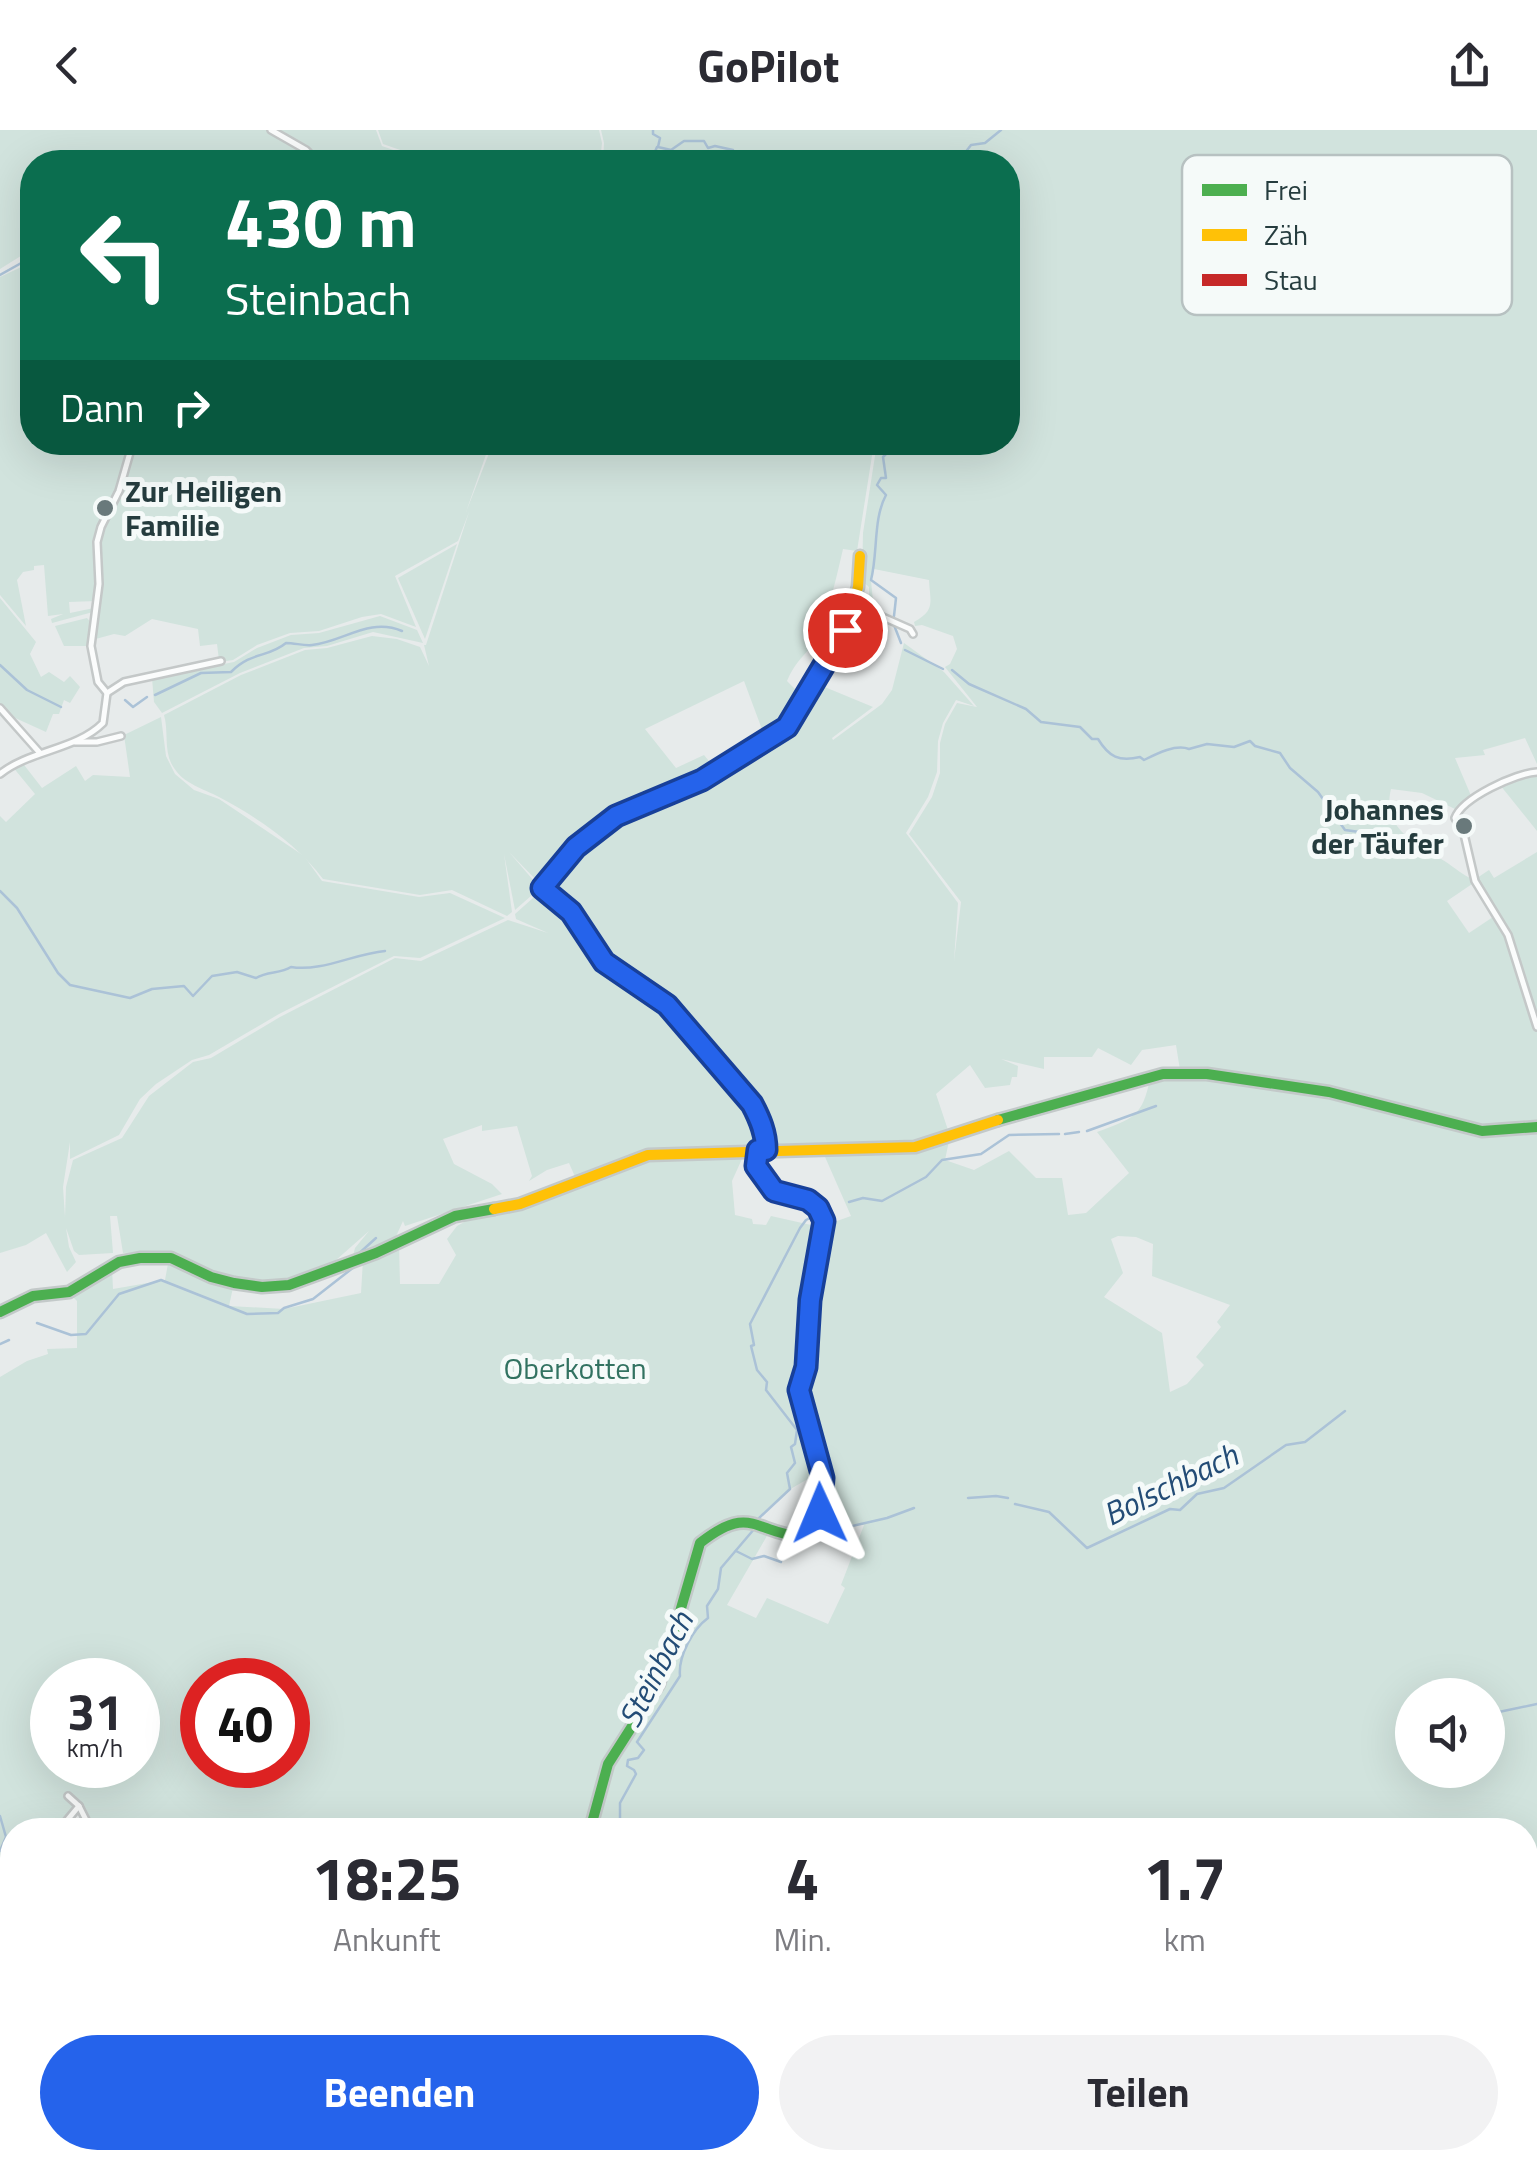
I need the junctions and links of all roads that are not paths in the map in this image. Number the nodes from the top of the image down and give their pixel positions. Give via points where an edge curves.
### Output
1 (271, 130) edge
2 (306, 150) edge
3 (130, 455) edge
4 (860, 556) dead end
5 (850, 616) junction
6 (912, 634) dead end
7 (221, 661) dead end
8 (107, 693) junction
9 (0, 708) edge
10 (121, 736) dead end
11 (72, 741) junction
12 (40, 752) junction
13 (1537, 772) edge
14 (0, 774) edge
15 (1537, 1027) edge
16 (1537, 1128) edge
17 (762, 1150) junction
18 (0, 1312) edge
19 (68, 1796) dead end
20 (78, 1806) junction
21 (68, 1818) edge
22 (84, 1818) edge
23 (593, 1818) edge

1 - 2 street
3 - 8 street via 97,542 90,646
4 - 5 street
5 - 6 street via 876,614
5 - 17 street via 787,727 702,780 616,816 576,847 542,888 571,912 604,962 674,1014 752,1104
7 - 8 street via 124,682
8 - 11 street via 100,728
9 - 12 street
10 - 11 street
11 - 12 street
12 - 14 street
13 - 15 street via 1498,785 1459,809 1456,818 1475,881 1508,934
16 - 17 street via 1479,1131 1329,1092 1182,1073 1061,1100 915,1147
17 - 18 street via 648,1155 516,1206 468,1213 301,1282 246,1285 170,1258 140,1258 119,1262 69,1292 33,1296
17 - 23 street via 756,1166 770,1186 811,1202 824,1221 799,1390 824,1484 819,1519 803,1537 755,1520 700,1543 659,1684 608,1764
19 - 20 street
20 - 21 street
20 - 22 street

